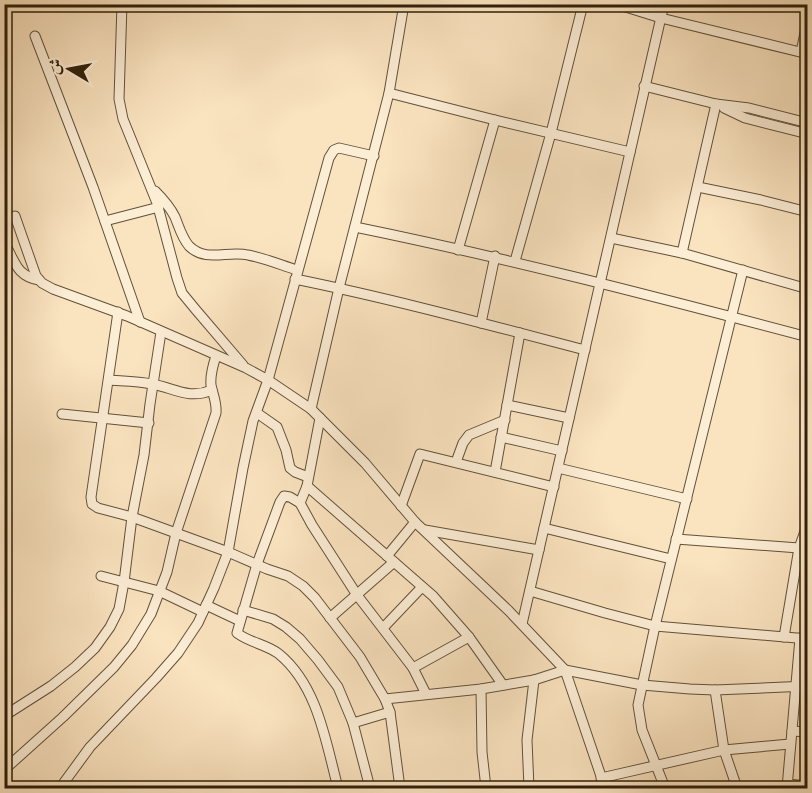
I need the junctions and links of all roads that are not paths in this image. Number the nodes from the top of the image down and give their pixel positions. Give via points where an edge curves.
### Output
1 (122, 4) edge
2 (404, 4) edge
3 (583, 4) edge
4 (616, 4) edge
5 (664, 4) edge
6 (661, 18) junction
7 (807, 20) edge
8 (35, 36) dead end
9 (804, 53) edge
10 (644, 86) junction
11 (389, 93) junction
12 (716, 104) junction
13 (495, 120) junction
14 (807, 123) edge
15 (551, 133) junction
16 (807, 135) edge
17 (630, 152) junction
18 (374, 156) junction
19 (152, 187) junction
20 (698, 187) junction
21 (159, 207) junction
22 (807, 212) edge
23 (15, 216) dead end
24 (105, 221) junction
25 (355, 227) junction
26 (611, 238) junction
27 (4, 242) edge
28 (458, 250) junction
29 (682, 253) junction
30 (495, 256) junction
31 (515, 261) junction
32 (743, 270) junction
33 (296, 275) junction
34 (39, 280) junction
35 (600, 282) junction
36 (339, 288) junction
37 (807, 289) edge
38 (118, 312) junction
39 (731, 316) junction
40 (140, 322) junction
41 (481, 323) junction
42 (161, 332) junction
43 (520, 333) junction
44 (807, 337) edge
45 (585, 350) junction
46 (216, 356) junction
47 (246, 368) junction
48 (109, 380) junction
49 (268, 380) junction
50 (152, 384) junction
51 (212, 390) junction
52 (507, 405) junction
53 (311, 409) junction
54 (256, 413) junction
55 (62, 414) dead end
56 (103, 418) junction
57 (320, 418) junction
58 (569, 418) junction
59 (505, 420) junction
60 (149, 423) junction
61 (501, 437) junction
62 (562, 451) junction
63 (456, 462) junction
64 (558, 468) junction
65 (495, 472) junction
66 (307, 481) junction
67 (554, 487) junction
68 (687, 499) junction
69 (300, 503) junction
70 (401, 506) junction
71 (132, 517) junction
72 (415, 522) junction
73 (807, 523) edge
74 (544, 528) junction
75 (425, 530) junction
76 (176, 532) junction
77 (676, 539) junction
78 (799, 548) junction
79 (539, 550) junction
80 (228, 552) junction
81 (391, 559) junction
82 (671, 559) junction
83 (257, 564) junction
84 (100, 576) dead end
85 (124, 582) junction
86 (422, 587) junction
87 (159, 591) junction
88 (530, 591) junction
89 (357, 595) junction
90 (205, 608) junction
91 (243, 610) junction
92 (330, 618) junction
93 (240, 621) junction
94 (522, 624) junction
95 (655, 626) junction
96 (383, 628) junction
97 (784, 637) junction
98 (469, 638) junction
99 (804, 639) edge
100 (413, 669) junction
101 (565, 670) junction
102 (534, 680) junction
103 (503, 685) junction
104 (642, 685) junction
105 (795, 686) junction
106 (807, 686) edge
107 (481, 689) junction
108 (715, 690) junction
109 (426, 694) junction
110 (386, 699) junction
111 (390, 712) junction
112 (4, 716) edge
113 (352, 723) junction
114 (792, 731) junction
115 (807, 732) edge
116 (790, 744) junction
117 (724, 750) junction
118 (657, 766) junction
119 (4, 770) edge
120 (603, 784) edge
121 (787, 786) edge
122 (807, 786) edge
123 (60, 789) edge
124 (338, 789) edge
125 (370, 789) edge
126 (400, 789) edge
127 (486, 789) edge
128 (529, 789) edge
129 (593, 789) edge
130 (666, 789) edge
131 (737, 789) edge

1 - 19 street via 119,99 123,119
2 - 11 street
3 - 15 street
4 - 6 street
5 - 6 street
6 - 9 street
6 - 10 street
7 - 9 street
8 - 24 street
10 - 12 street
10 - 17 street
11 - 13 street
11 - 18 street
12 - 14 street
12 - 16 street via 745,118
12 - 20 street
13 - 15 street
13 - 28 street
15 - 17 street
15 - 31 street
17 - 26 street
18 - 25 street
18 - 33 street via 339,148 332,152
19 - 21 street
19 - 33 street via 195,251 217,256 246,254
20 - 22 street
20 - 29 street
21 - 24 street
21 - 47 street via 182,293
23 - 34 street
24 - 40 street
25 - 28 street
25 - 36 street
26 - 29 street
26 - 35 street
27 - 34 street via 22,273
28 - 30 street
29 - 32 street
30 - 31 street
30 - 41 street
31 - 35 street
32 - 37 street
32 - 39 street
33 - 36 street
33 - 49 street
34 - 38 street via 53,289
35 - 39 street
35 - 45 street
36 - 41 street
36 - 53 street
38 - 40 street
38 - 48 street
39 - 44 street
39 - 68 street
40 - 42 street
41 - 43 street
42 - 46 street
42 - 50 street
43 - 45 street
43 - 52 street
45 - 58 street
46 - 47 street
46 - 51 street
47 - 49 street
48 - 50 street
48 - 56 street
49 - 53 street
49 - 54 street
50 - 51 street via 192,394
50 - 60 street
51 - 76 street via 216,413
52 - 58 street
52 - 59 street
53 - 57 street
54 - 66 street via 278,428 290,468
54 - 80 street
55 - 56 street
56 - 60 street
56 - 71 street via 91,501 98,508
57 - 66 street
57 - 70 street
58 - 62 street
59 - 61 street
59 - 63 street via 469,435
60 - 71 street
61 - 62 street
61 - 65 street
62 - 64 street
63 - 65 street
63 - 70 street via 420,454
64 - 67 street
64 - 68 street
65 - 67 street
66 - 69 street
66 - 81 street
67 - 74 street
68 - 77 street
69 - 83 street via 290,496 283,498
69 - 89 street
70 - 72 street
71 - 76 street
71 - 85 street
72 - 75 street
72 - 81 street
73 - 78 street
74 - 79 street
74 - 82 street
75 - 79 street
75 - 94 street
76 - 80 street
76 - 87 street
77 - 78 street
77 - 82 street
78 - 97 street
79 - 88 street
80 - 83 street
80 - 90 street
81 - 86 street
81 - 89 street
82 - 95 street
83 - 91 street
83 - 92 street via 297,581
84 - 85 street
85 - 87 street
85 - 112 street via 119,609 95,648 51,686
86 - 96 street
86 - 98 street
87 - 90 street
87 - 119 street via 151,614 114,667
88 - 94 street
88 - 95 street
89 - 92 street
89 - 96 street
90 - 93 street
90 - 123 street via 178,653 90,747
91 - 93 street
91 - 113 street via 273,619 300,639 338,687
92 - 110 street
93 - 124 street via 238,635 280,655 308,690
94 - 101 street
95 - 97 street
95 - 104 street
96 - 100 street
97 - 99 street
98 - 100 street
98 - 103 street
99 - 105 street
100 - 109 street
101 - 102 street
101 - 104 street
101 - 120 street
102 - 103 street
102 - 128 street via 527,740
103 - 107 street
104 - 108 street
104 - 118 street via 638,705 642,730
105 - 106 street
105 - 108 street
105 - 114 street
107 - 109 street
107 - 127 street
108 - 117 street
109 - 110 street
110 - 111 street
111 - 113 street
111 - 126 street
113 - 125 street
114 - 115 street
114 - 116 street
116 - 117 street
116 - 121 street
117 - 118 street
117 - 131 street
118 - 120 street
118 - 130 street
120 - 129 street
121 - 122 street

